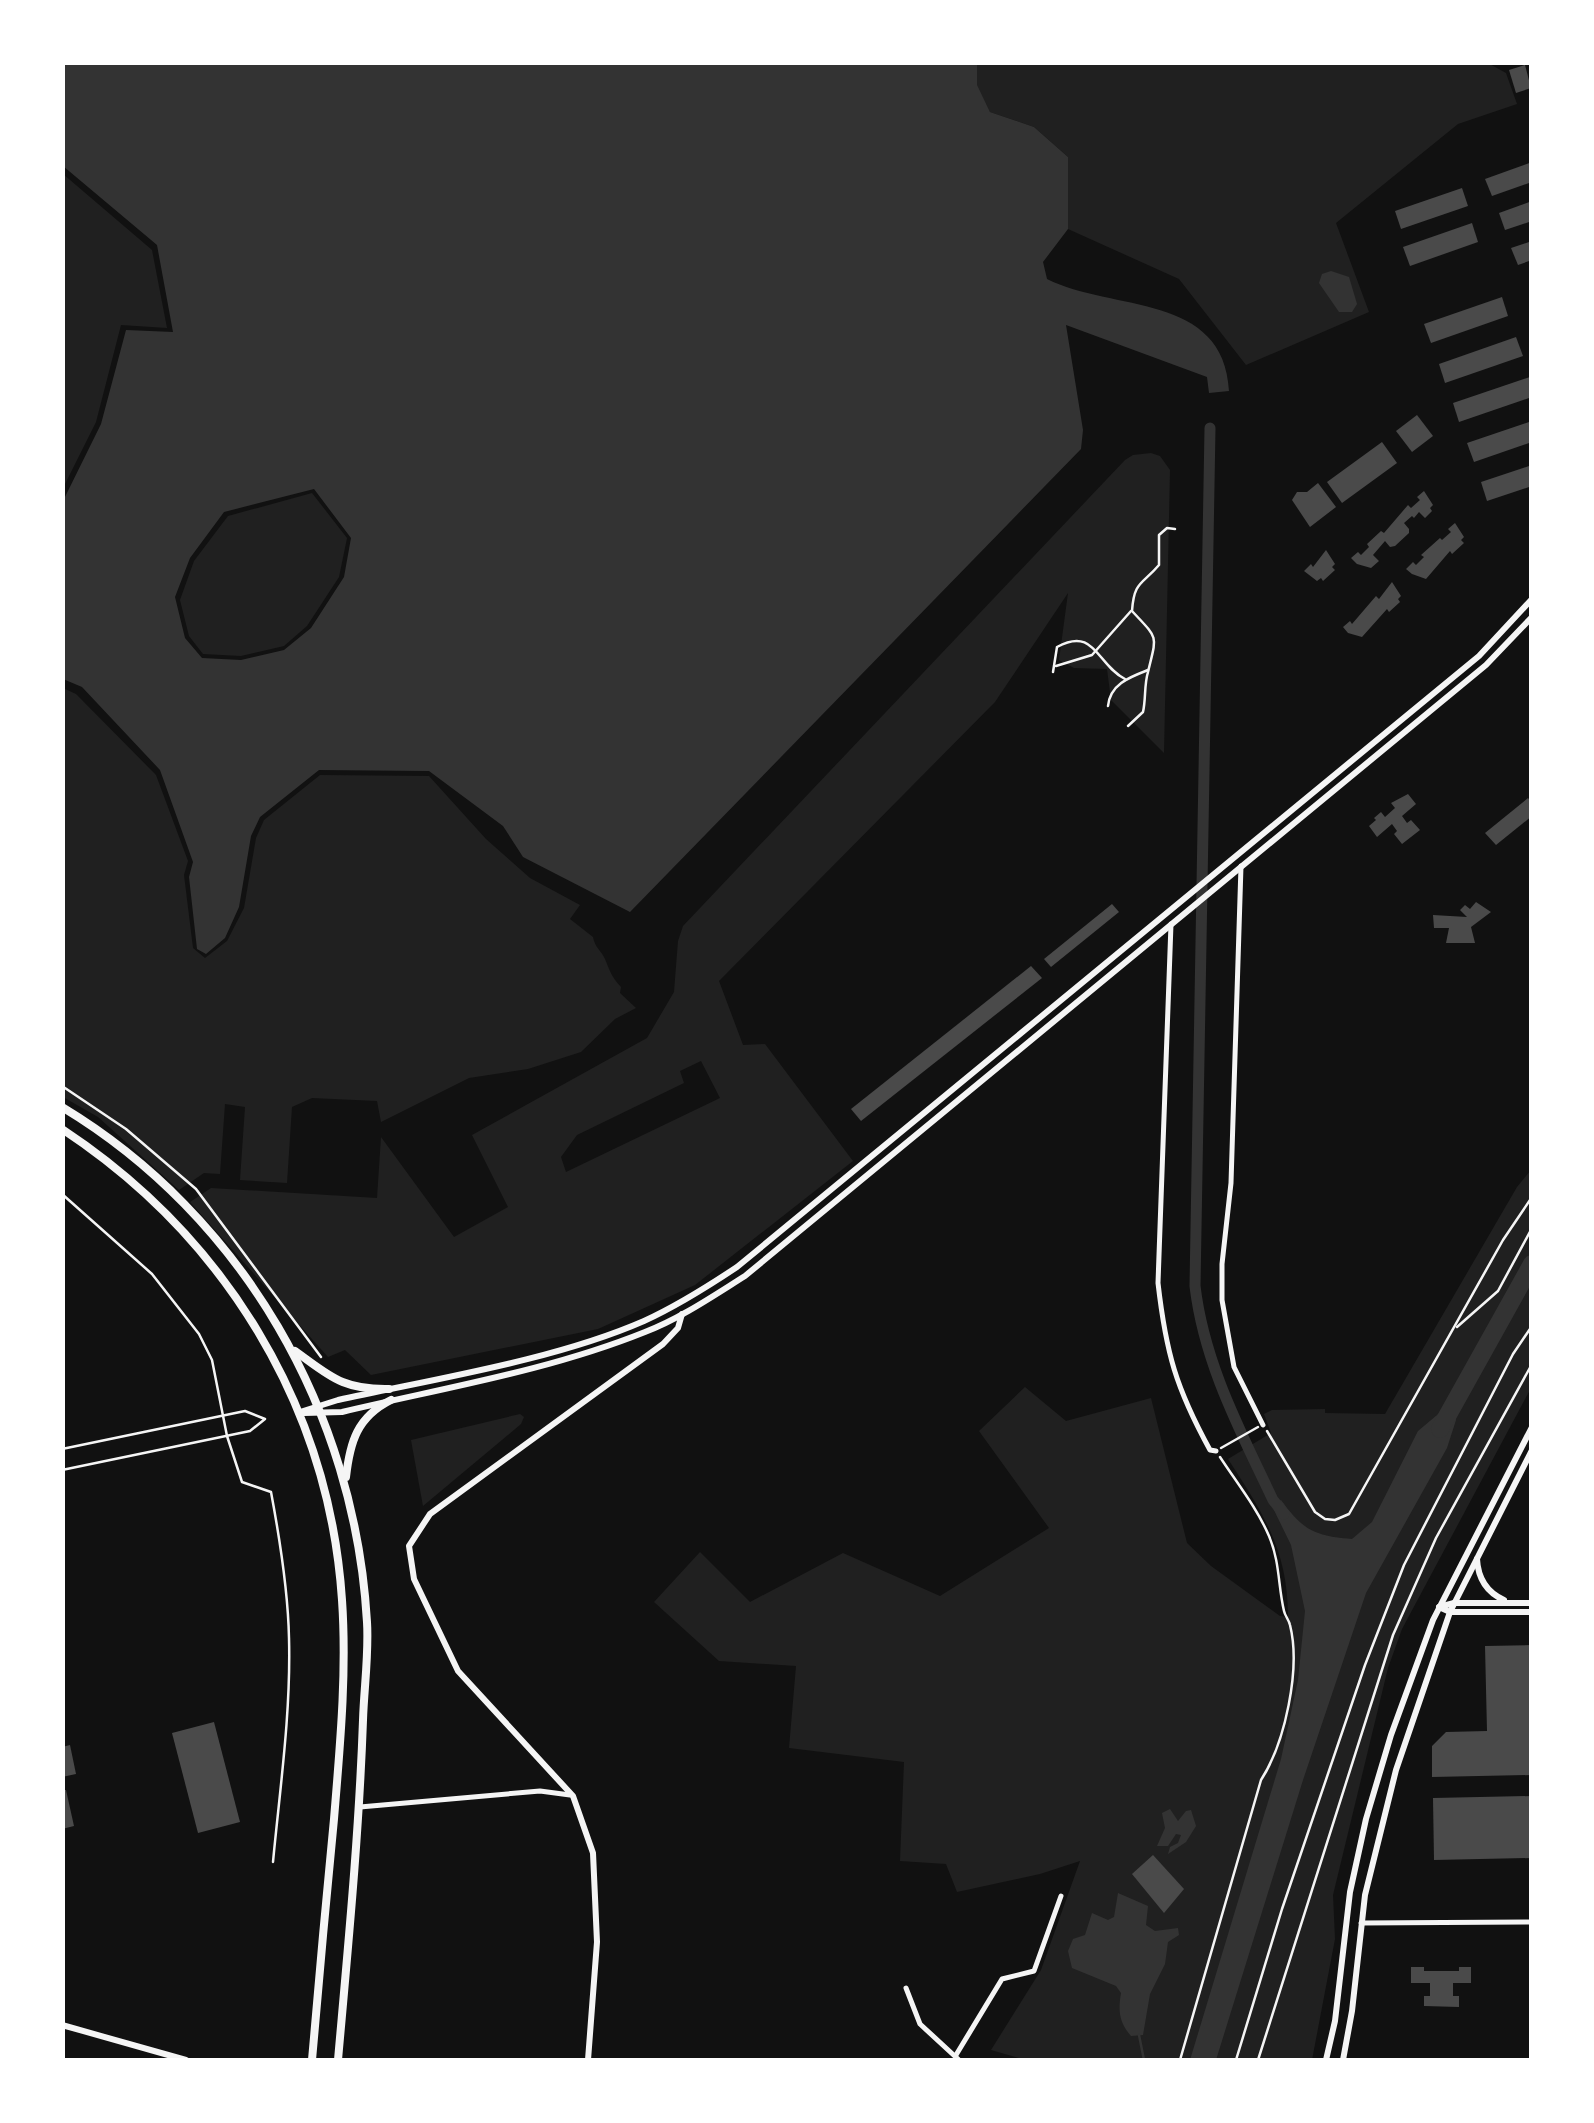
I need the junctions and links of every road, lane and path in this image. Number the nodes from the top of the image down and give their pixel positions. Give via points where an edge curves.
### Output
1 (1175, 529) dead end
2 (1532, 599) edge
3 (1132, 611) junction
4 (1532, 617) edge
5 (1096, 650) junction
6 (1148, 670) junction
7 (1125, 679) junction
8 (1108, 706) dead end
9 (1128, 726) dead end
10 (1242, 866) junction
11 (1172, 924) junction
12 (62, 1107) edge
13 (62, 1129) edge
14 (62, 1194) edge
15 (1532, 1196) edge
16 (1532, 1228) edge
17 (682, 1314) junction
18 (1532, 1326) edge
19 (1452, 1332) junction
20 (290, 1348) junction
21 (1532, 1364) edge
22 (389, 1389) junction
23 (391, 1400) junction
24 (320, 1410) junction
25 (300, 1412) junction
26 (222, 1416) junction
27 (1261, 1426) junction
28 (1532, 1427) edge
29 (227, 1436) junction
30 (62, 1449) edge
31 (1532, 1450) edge
32 (1216, 1451) junction
33 (62, 1470) edge
34 (345, 1482) junction
35 (1477, 1556) junction
36 (1454, 1603) junction
37 (1515, 1603) junction
38 (1532, 1603) edge
39 (1439, 1607) junction
40 (1450, 1612) junction
41 (1532, 1612) edge
42 (573, 1796) junction
43 (360, 1807) junction
44 (273, 1862) dead end
45 (1061, 1896) dead end
46 (1532, 1922) edge
47 (1361, 1924) junction
48 (906, 1988) dead end
49 (62, 2025) edge
50 (957, 2058) edge
51 (186, 2060) edge
52 (312, 2060) edge
53 (338, 2060) edge
54 (588, 2060) edge
55 (1180, 2060) edge
56 (1236, 2060) edge
57 (1258, 2060) edge
58 (1326, 2060) edge
59 (1343, 2060) edge

1 - 3 path via 1159,535 1159,565 1137,583
2 - 22 main road via 1479,656 738,1266 642,1322
3 - 5 path
3 - 6 path via 1154,638
4 - 10 main road via 1486,665
5 - 5 path via 1086,641 1064,644 1054,652 1053,670
5 - 7 path
6 - 7 path
6 - 9 path via 1143,712
7 - 8 path
10 - 11 main road
10 - 27 street via 1222,1300 1234,1367
11 - 17 main road via 745,1276
11 - 32 street via 1158,1283 1165,1342 1183,1402
12 - 20 main road via 184,1204 241,1269
13 - 25 main road via 142,1189 208,1258 263,1336
14 - 26 lane via 152,1274 199,1334 212,1360
15 - 19 path
16 - 19 path via 1498,1291
17 - 23 main road via 589,1352
17 - 42 main road via 663,1344 430,1514 408,1546 414,1578 458,1671
18 - 56 path via 1393,1592
19 - 27 path via 1353,1510 1341,1519 1315,1512
20 - 22 main road via 339,1383
20 - 24 main road
21 - 57 path via 1436,1538 1392,1634
22 - 24 main road
23 - 24 main road
23 - 34 main road via 356,1430
24 - 25 main road
24 - 34 main road
25 - 52 main road via 331,1515 344,1627
26 - 29 lane
26 - 29 lane via 245,1411 265,1419
26 - 30 lane
27 - 32 path
28 - 39 main road
29 - 33 lane
29 - 44 lane via 242,1482 271,1492 285,1576 289,1690
31 - 35 main road
32 - 55 path via 1272,1546 1290,1622 1291,1675 1275,1758 1260,1780
34 - 43 main road via 368,1624
35 - 36 main road
35 - 37 main road via 1485,1586
36 - 37 main road
36 - 39 main road
36 - 40 main road
37 - 38 main road
39 - 40 main road
39 - 58 main road via 1366,1819
40 - 41 main road
40 - 47 main road via 1384,1812
42 - 43 street via 540,1791
42 - 54 main road via 592,1853 597,1942
43 - 53 main road
45 - 50 street via 1034,1971 1002,1979
46 - 47 street
47 - 59 main road
48 - 50 street via 920,2024
49 - 51 main road

